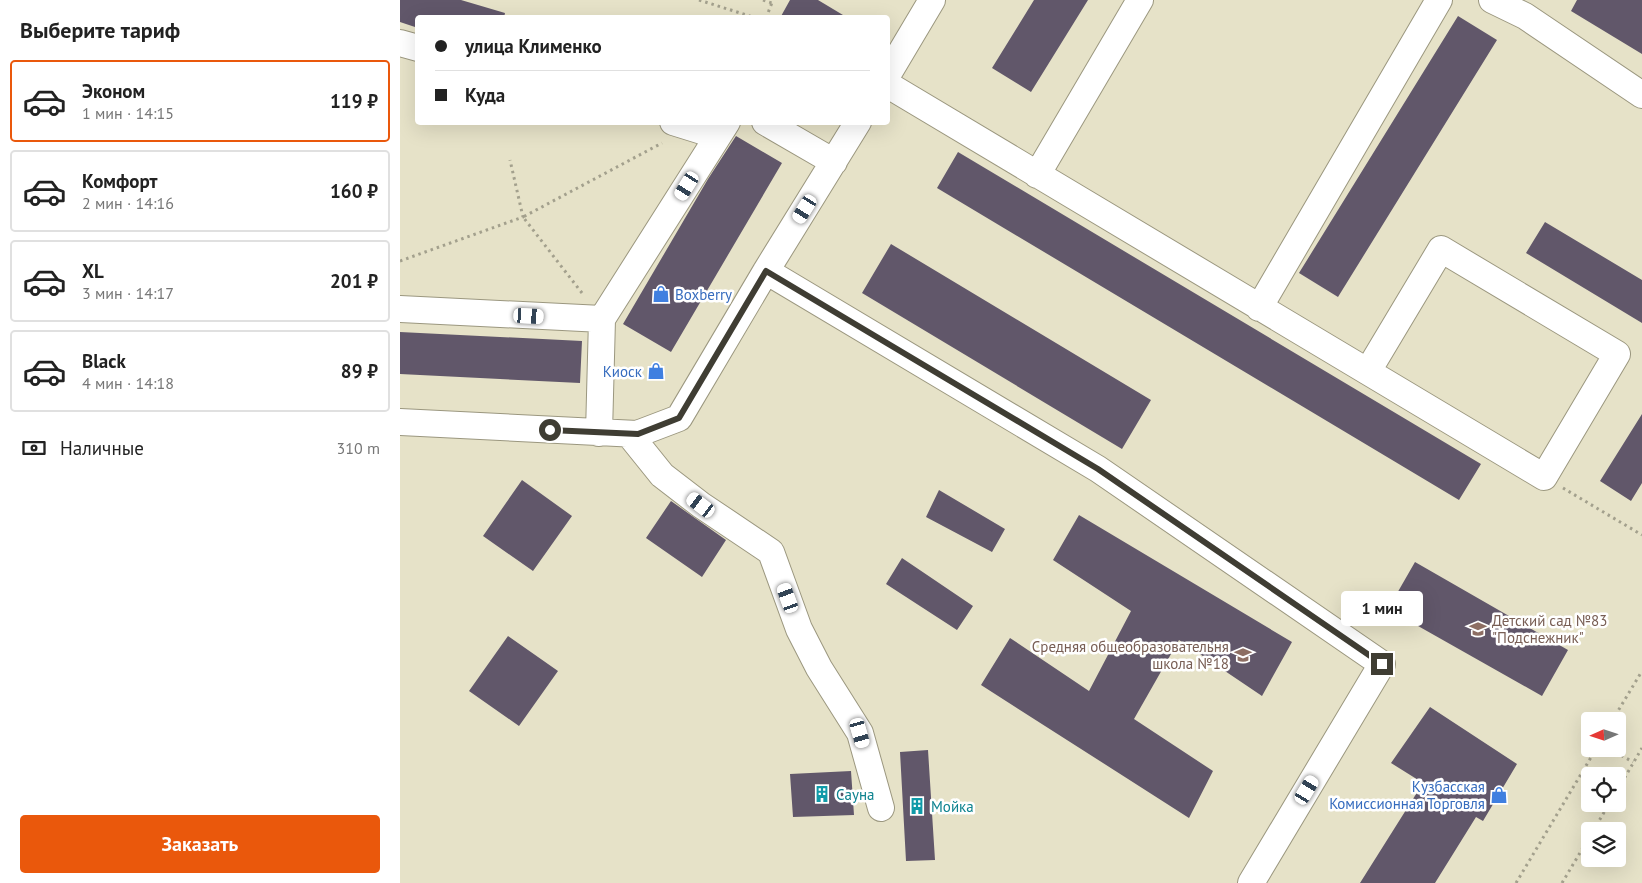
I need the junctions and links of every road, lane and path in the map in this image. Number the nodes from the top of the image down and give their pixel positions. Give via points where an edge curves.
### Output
1 (699, 0) edge
2 (762, 0) edge
3 (931, 0) edge
4 (1140, 0) edge
5 (1439, 0) edge
6 (1492, 0) edge
7 (773, 2) edge
8 (1530, 8) edge
9 (746, 15) edge
10 (767, 15) edge
11 (400, 43) edge
12 (415, 47) edge
13 (890, 71) edge
14 (890, 86) edge
15 (1642, 95) edge
16 (682, 125) edge
17 (769, 125) edge
18 (856, 125) edge
19 (723, 129) edge
20 (510, 160) dead end
21 (834, 162) junction
22 (1037, 175) junction
23 (523, 217) junction
24 (400, 261) edge
25 (766, 271) junction
26 (1259, 308) junction
27 (400, 310) edge
28 (602, 319) junction
29 (1368, 371) junction
30 (400, 422) edge
31 (599, 433) junction
32 (629, 434) junction
33 (1544, 477) junction
34 (1642, 535) edge
35 (1642, 671) edge
36 (1617, 712) edge
37 (1642, 748) edge
38 (1591, 758) edge
39 (1626, 758) edge
40 (1633, 762) junction
41 (1626, 775) edge
42 (881, 808) dead end
43 (1581, 851) edge
44 (1252, 883) edge
45 (1516, 883) edge
46 (1562, 883) edge

1 - 9 path
2 - 7 path
3 - 13 street
4 - 22 street
5 - 26 street
6 - 8 street
7 - 10 path
8 - 15 street
11 - 12 street
14 - 22 street
16 - 19 street
16 - 23 path
17 - 21 street
18 - 21 street
19 - 28 street
20 - 23 path
21 - 25 street
22 - 26 street
23 - 24 path
23 - 28 path
25 - 32 street via 679,418 638,434
25 - 44 street via 1098,469 1382,664
26 - 29 street
27 - 28 street
28 - 31 street
29 - 33 street
29 - 33 street via 1441,249 1618,354
30 - 31 street
31 - 32 street
32 - 42 street via 662,475 771,552 799,629 860,733
33 - 34 path
35 - 36 path
37 - 40 path
38 - 45 path
39 - 40 path
40 - 41 path
43 - 46 path

